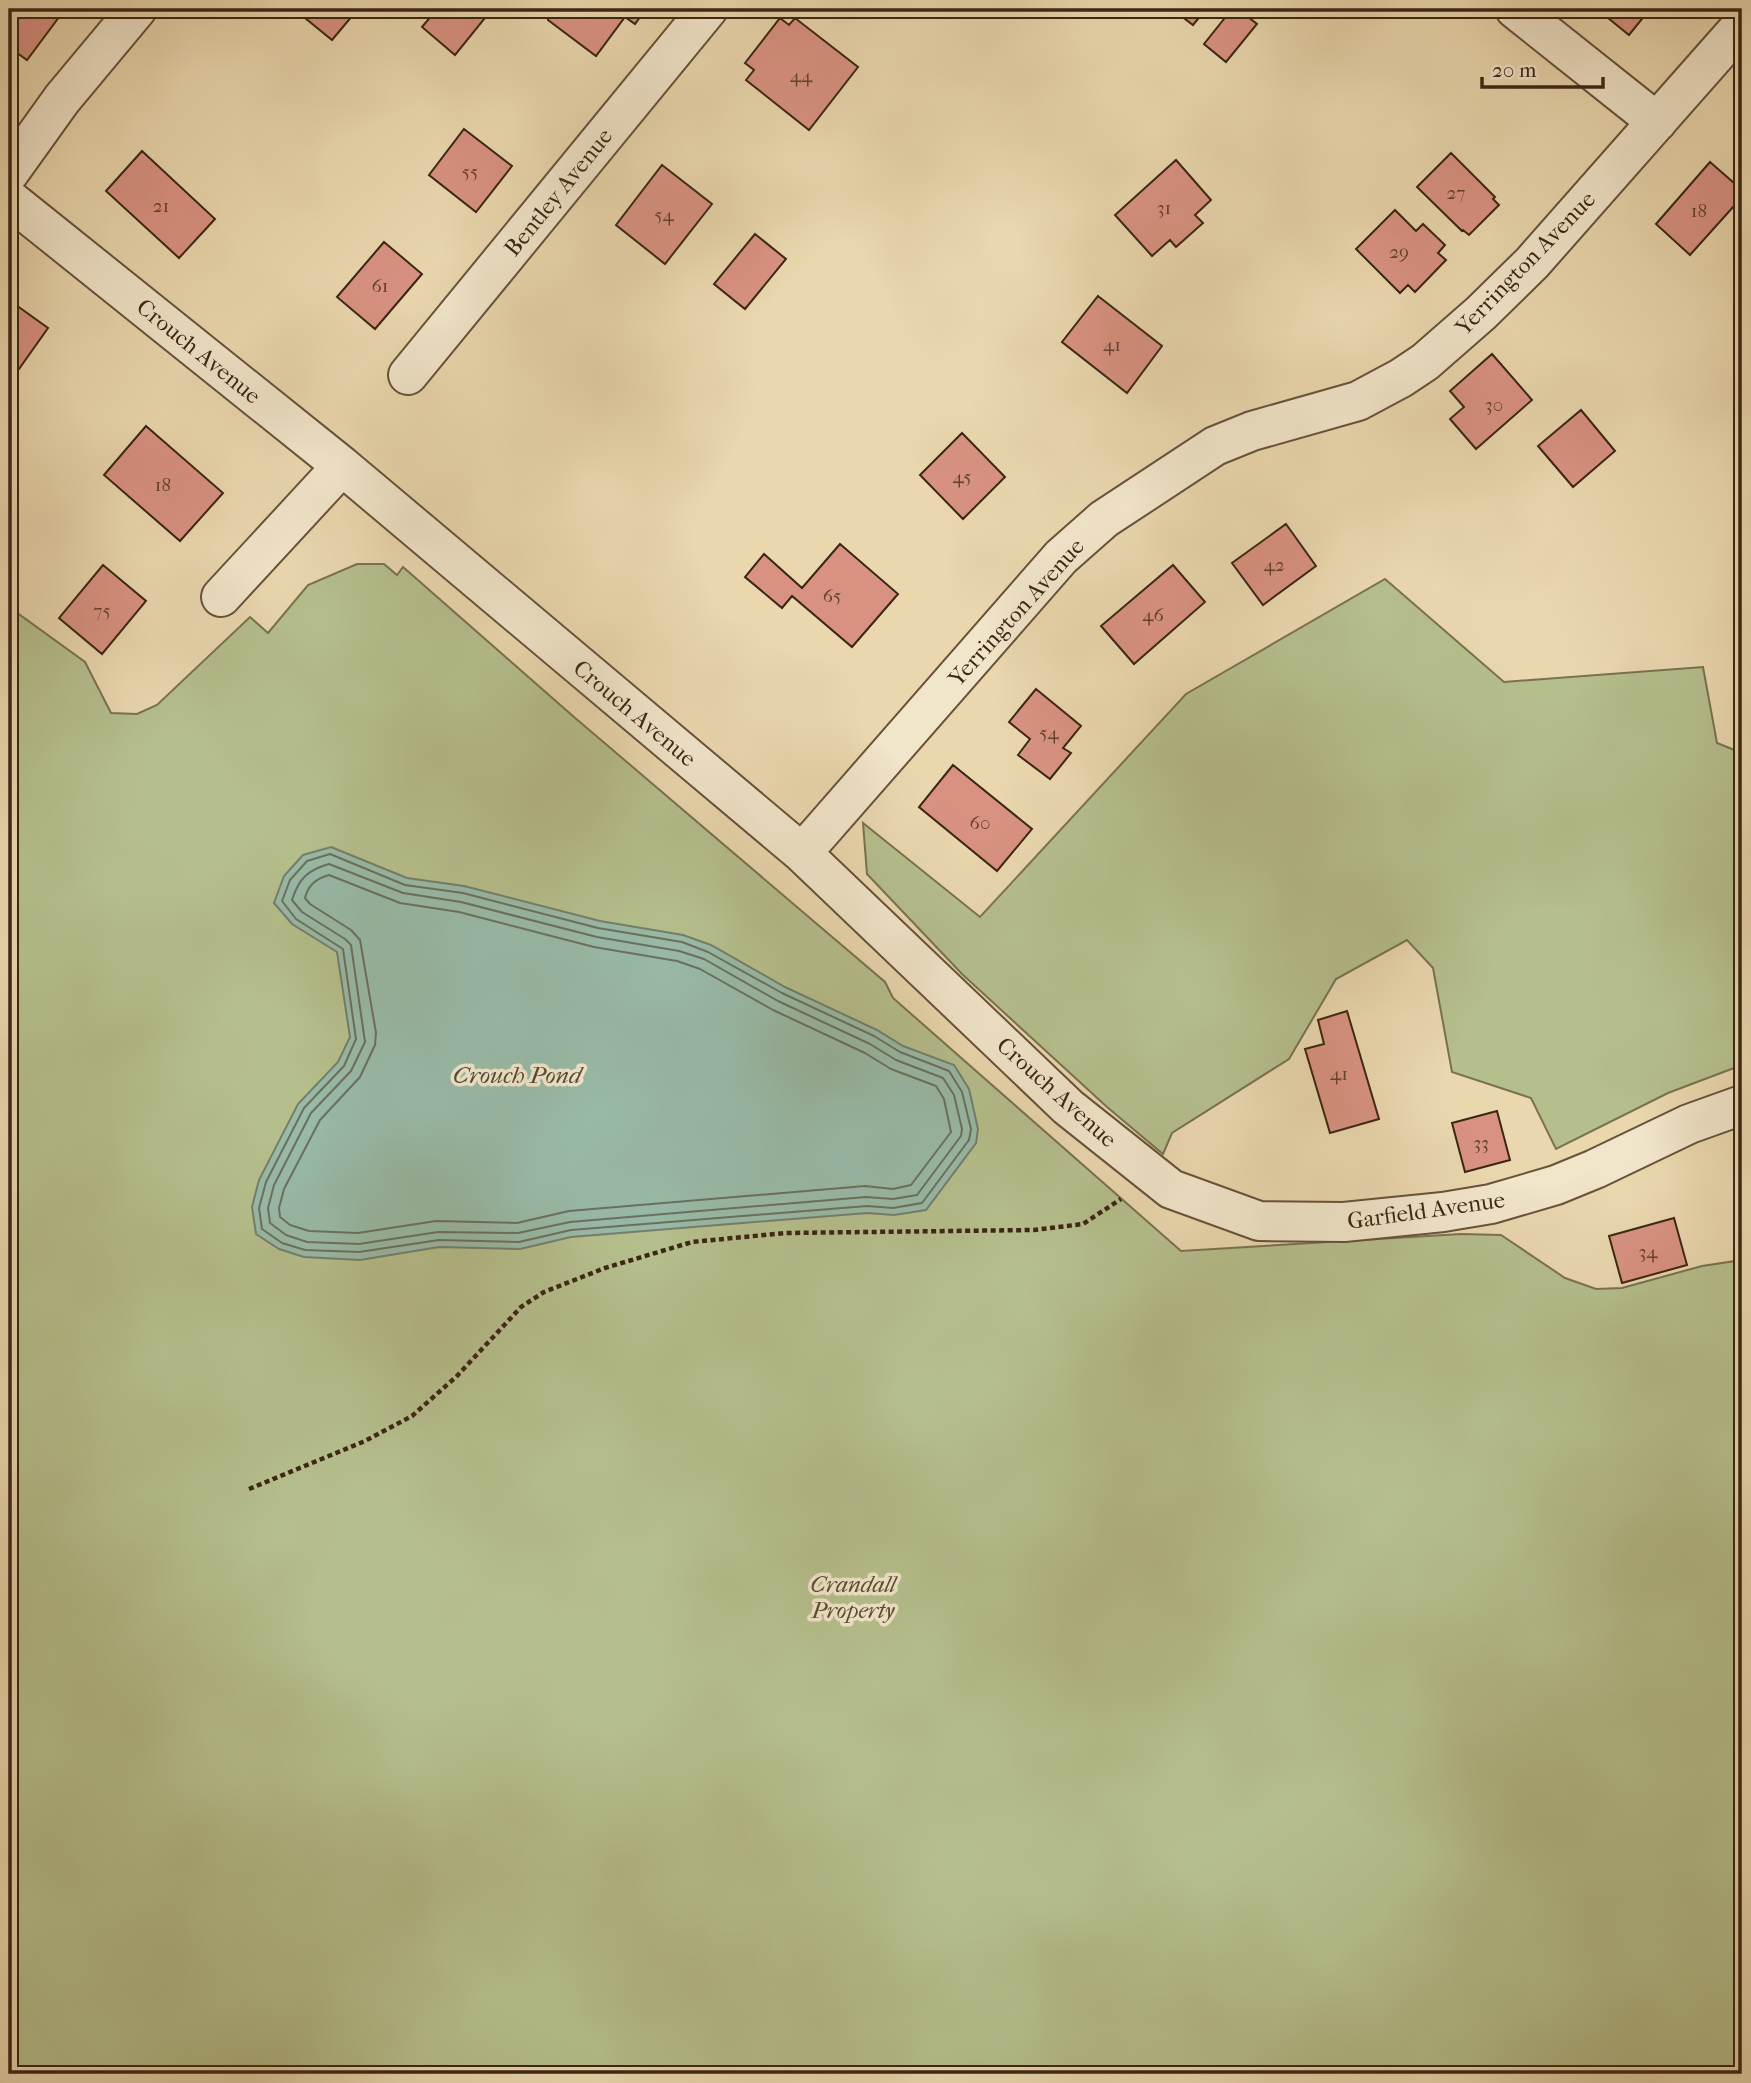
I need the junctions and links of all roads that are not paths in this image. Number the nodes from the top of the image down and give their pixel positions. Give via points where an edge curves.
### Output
1 (137, 9) edge
2 (708, 9) edge
3 (1515, 9) edge
4 (1742, 25) edge
5 (1657, 122) junction
6 (9, 173) edge
7 (9, 200) edge
8 (408, 375) dead end
9 (342, 466) junction
10 (221, 597) dead end
11 (802, 853) junction
12 (1742, 1105) edge
13 (1259, 1221) joint

1 - 6 street via 62,99
2 - 8 street, Bentley Avenue
3 - 5 street
4 - 5 street, Yerrington Avenue
5 - 11 street, Yerrington Avenue via 1517,279 1425,362 1358,401 1215,446 1082,537
7 - 9 street, Crouch Avenue
9 - 10 street
9 - 11 street, Crouch Avenue
11 - 13 street, Crouch Avenue via 1068,1107 1171,1189
12 - 13 street, Garfield Avenue via 1689,1124 1566,1181 1491,1204 1358,1221

